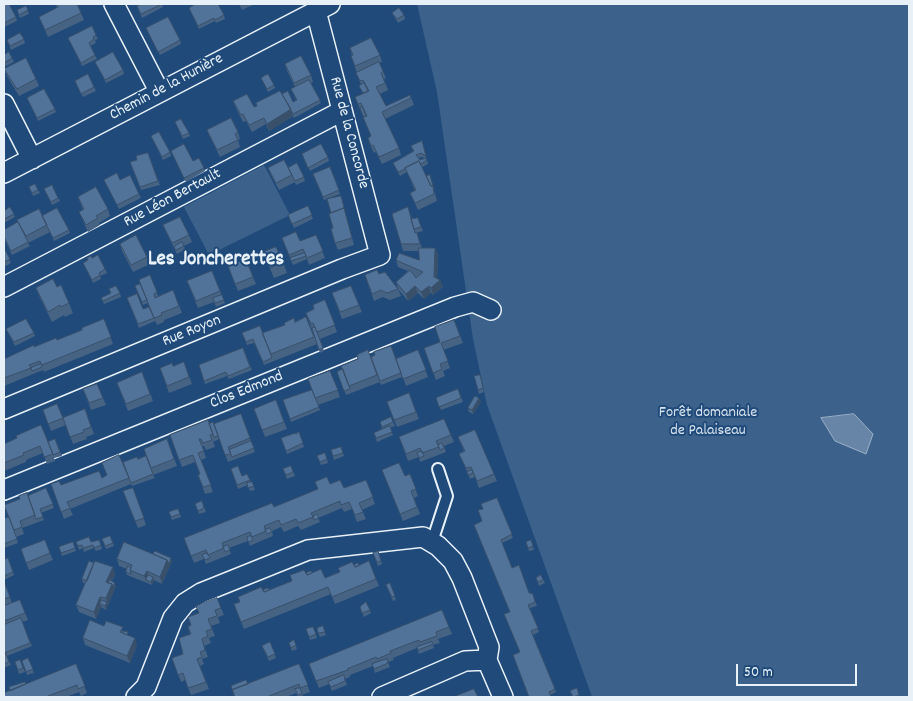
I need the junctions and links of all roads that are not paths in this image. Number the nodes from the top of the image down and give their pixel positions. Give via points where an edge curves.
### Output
1 (114, 4) edge
2 (323, 7) edge
3 (159, 91) junction
4 (4, 104) edge
5 (342, 111) junction
6 (32, 159) junction
7 (4, 173) edge
8 (380, 255) joint
9 (4, 287) edge
10 (491, 310) dead end
11 (4, 409) edge
12 (438, 469) dead end
13 (4, 490) edge
14 (432, 542) junction
15 (487, 660) junction
16 (136, 697) edge
17 (382, 697) edge
18 (503, 697) edge

1 - 3 street
2 - 3 street, Chemin de la Hunière
2 - 5 street, Rue de la Concorde
3 - 6 street, Chemin de la Hunière
4 - 6 street
5 - 8 street, Rue de la Concorde
5 - 9 street, Rue Léon Bertault
6 - 7 street, Chemin de la Hunière
8 - 11 street, Rue Royon
10 - 13 street, Clos Edmond via 473,302 455,307
12 - 14 lane via 447,496
14 - 15 street via 462,578 489,647
14 - 16 street via 423,537 308,550 201,593 185,603 173,618 146,687
15 - 17 street via 465,661
15 - 18 street

